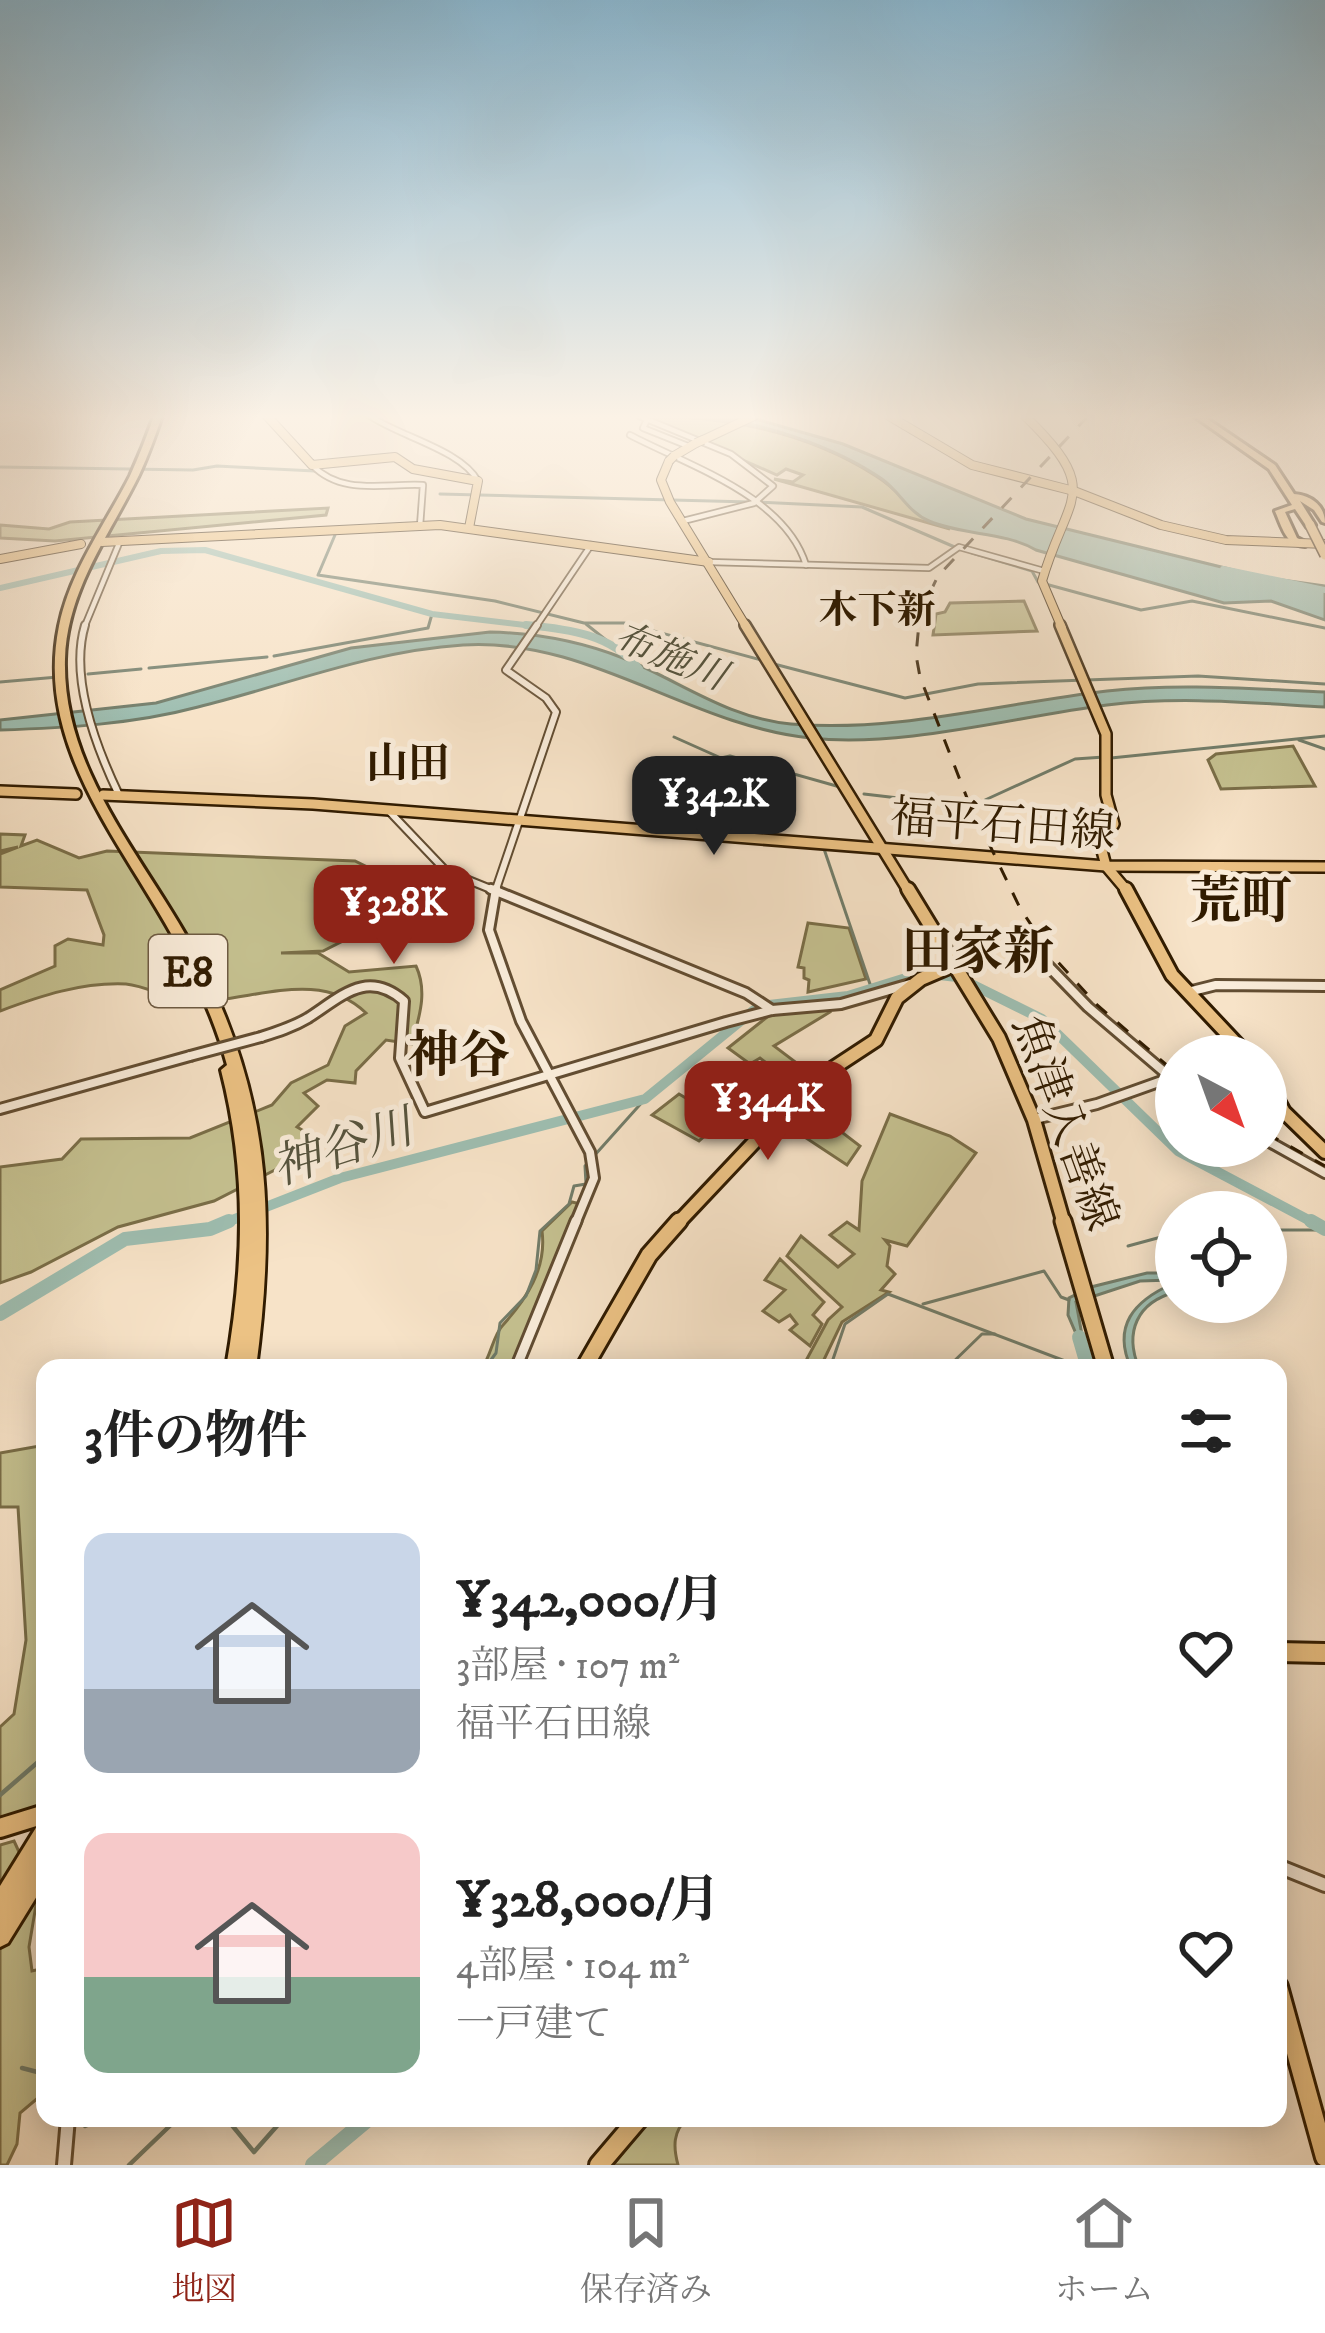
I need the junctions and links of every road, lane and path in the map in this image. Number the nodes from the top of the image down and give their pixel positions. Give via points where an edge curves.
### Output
1 (105, 517) edge
2 (421, 517) edge
3 (472, 517) edge
4 (680, 517) edge
5 (698, 517) edge
6 (770, 517) edge
7 (1069, 517) edge
8 (1141, 517) edge
9 (1283, 517) edge
10 (1284, 517) edge
11 (1305, 517) edge
12 (1306, 517) edge
13 (1307, 517) edge
14 (683, 521) junction
15 (1310, 525) junction
16 (420, 526) junction
17 (470, 529) junction
18 (120, 541) junction
19 (103, 542) dead end
20 (1294, 542) junction
21 (81, 544) dead end
22 (1325, 544) edge
23 (591, 545) junction
24 (1325, 555) edge
25 (0, 559) edge
26 (710, 562) junction
27 (806, 565) junction
28 (1046, 566) junction
29 (0, 791) edge
30 (76, 794) dead end
31 (103, 795) dead end
32 (119, 795) junction
33 (388, 810) junction
34 (518, 820) junction
35 (884, 848) junction
36 (1106, 866) junction
37 (1325, 867) edge
38 (495, 892) junction
39 (1022, 939) dead end
40 (956, 964) junction
41 (912, 985) junction
42 (1325, 986) edge
43 (1186, 993) junction
44 (768, 1011) junction
45 (1227, 1035) edge
46 (1155, 1064) edge
47 (548, 1076) junction
48 (1155, 1086) edge
49 (0, 1109) edge
50 (1287, 1115) edge
51 (1034, 1120) junction
52 (1287, 1152) edge
53 (1325, 1152) edge
54 (1325, 1173) edge
55 (255, 1222) junction
56 (236, 1359) edge
57 (248, 1359) edge
58 (520, 1359) edge
59 (589, 1359) edge
60 (1103, 1359) edge
61 (1287, 1652) edge
62 (1325, 1653) edge
63 (36, 1817) edge
64 (0, 1828) edge
65 (36, 1849) edge
66 (1287, 1870) edge
67 (36, 1877) edge
68 (1325, 1885) edge
69 (0, 1908) edge
70 (0, 1935) edge
71 (1287, 2020) edge
72 (67, 2127) edge
73 (631, 2127) edge
74 (1325, 2157) edge
75 (64, 2165) edge
76 (599, 2165) edge

1 - 55 highway, E8 via 64,607 58,700 79,770 210,1019 238,1108
2 - 16 street
3 - 17 main road
4 - 14 main road, 魚津入善線
5 - 14 street
6 - 27 street via 804,548
7 - 28 main road
8 - 20 main road
9 - 20 highway
10 - 20 highway
11 - 15 highway
12 - 15 highway
13 - 15 highway
14 - 26 main road, 魚津入善線
15 - 24 highway, bridge
16 - 17 main road
16 - 18 main road
17 - 23 main road
18 - 19 main road
18 - 32 street via 81,639 95,739
20 - 22 main road
21 - 25 main road
23 - 26 main road
23 - 34 street via 507,662 508,674 548,698 556,712
26 - 27 street
26 - 35 main road, 魚津入善線
27 - 28 street via 929,568 958,548
28 - 36 main road via 1044,590 1106,735 1114,820 1100,843
29 - 30 main road
31 - 32 main road, 福平石田線
32 - 33 main road, 福平石田線
33 - 34 main road, 福平石田線
33 - 38 street via 446,871
34 - 35 main road, 福平石田線
34 - 38 street
35 - 36 main road, 福平石田線
35 - 40 main road, 魚津入善線
36 - 37 main road, 福平石田線
36 - 43 main road
38 - 44 street via 761,1001
38 - 47 street via 495,957
39 - 46 street
40 - 41 main road
40 - 51 main road, 魚津入善線
41 - 44 street via 841,1004
41 - 59 main road via 876,1040 810,1083 662,1240
42 - 43 street
43 - 45 main road
44 - 47 street
47 - 49 street, bridge via 425,1112 400,1058 404,1001 377,984 341,991 306,1019 261,1037
47 - 58 street via 590,1152 594,1178
48 - 51 street
50 - 53 main road
51 - 60 main road, 魚津入善線
52 - 54 street
55 - 56 highway, E8
55 - 57 highway, E8 via 258,1291
61 - 62 main road
63 - 64 main road
65 - 69 highway
66 - 68 street
67 - 70 highway
71 - 74 main road
72 - 75 street
73 - 76 main road

